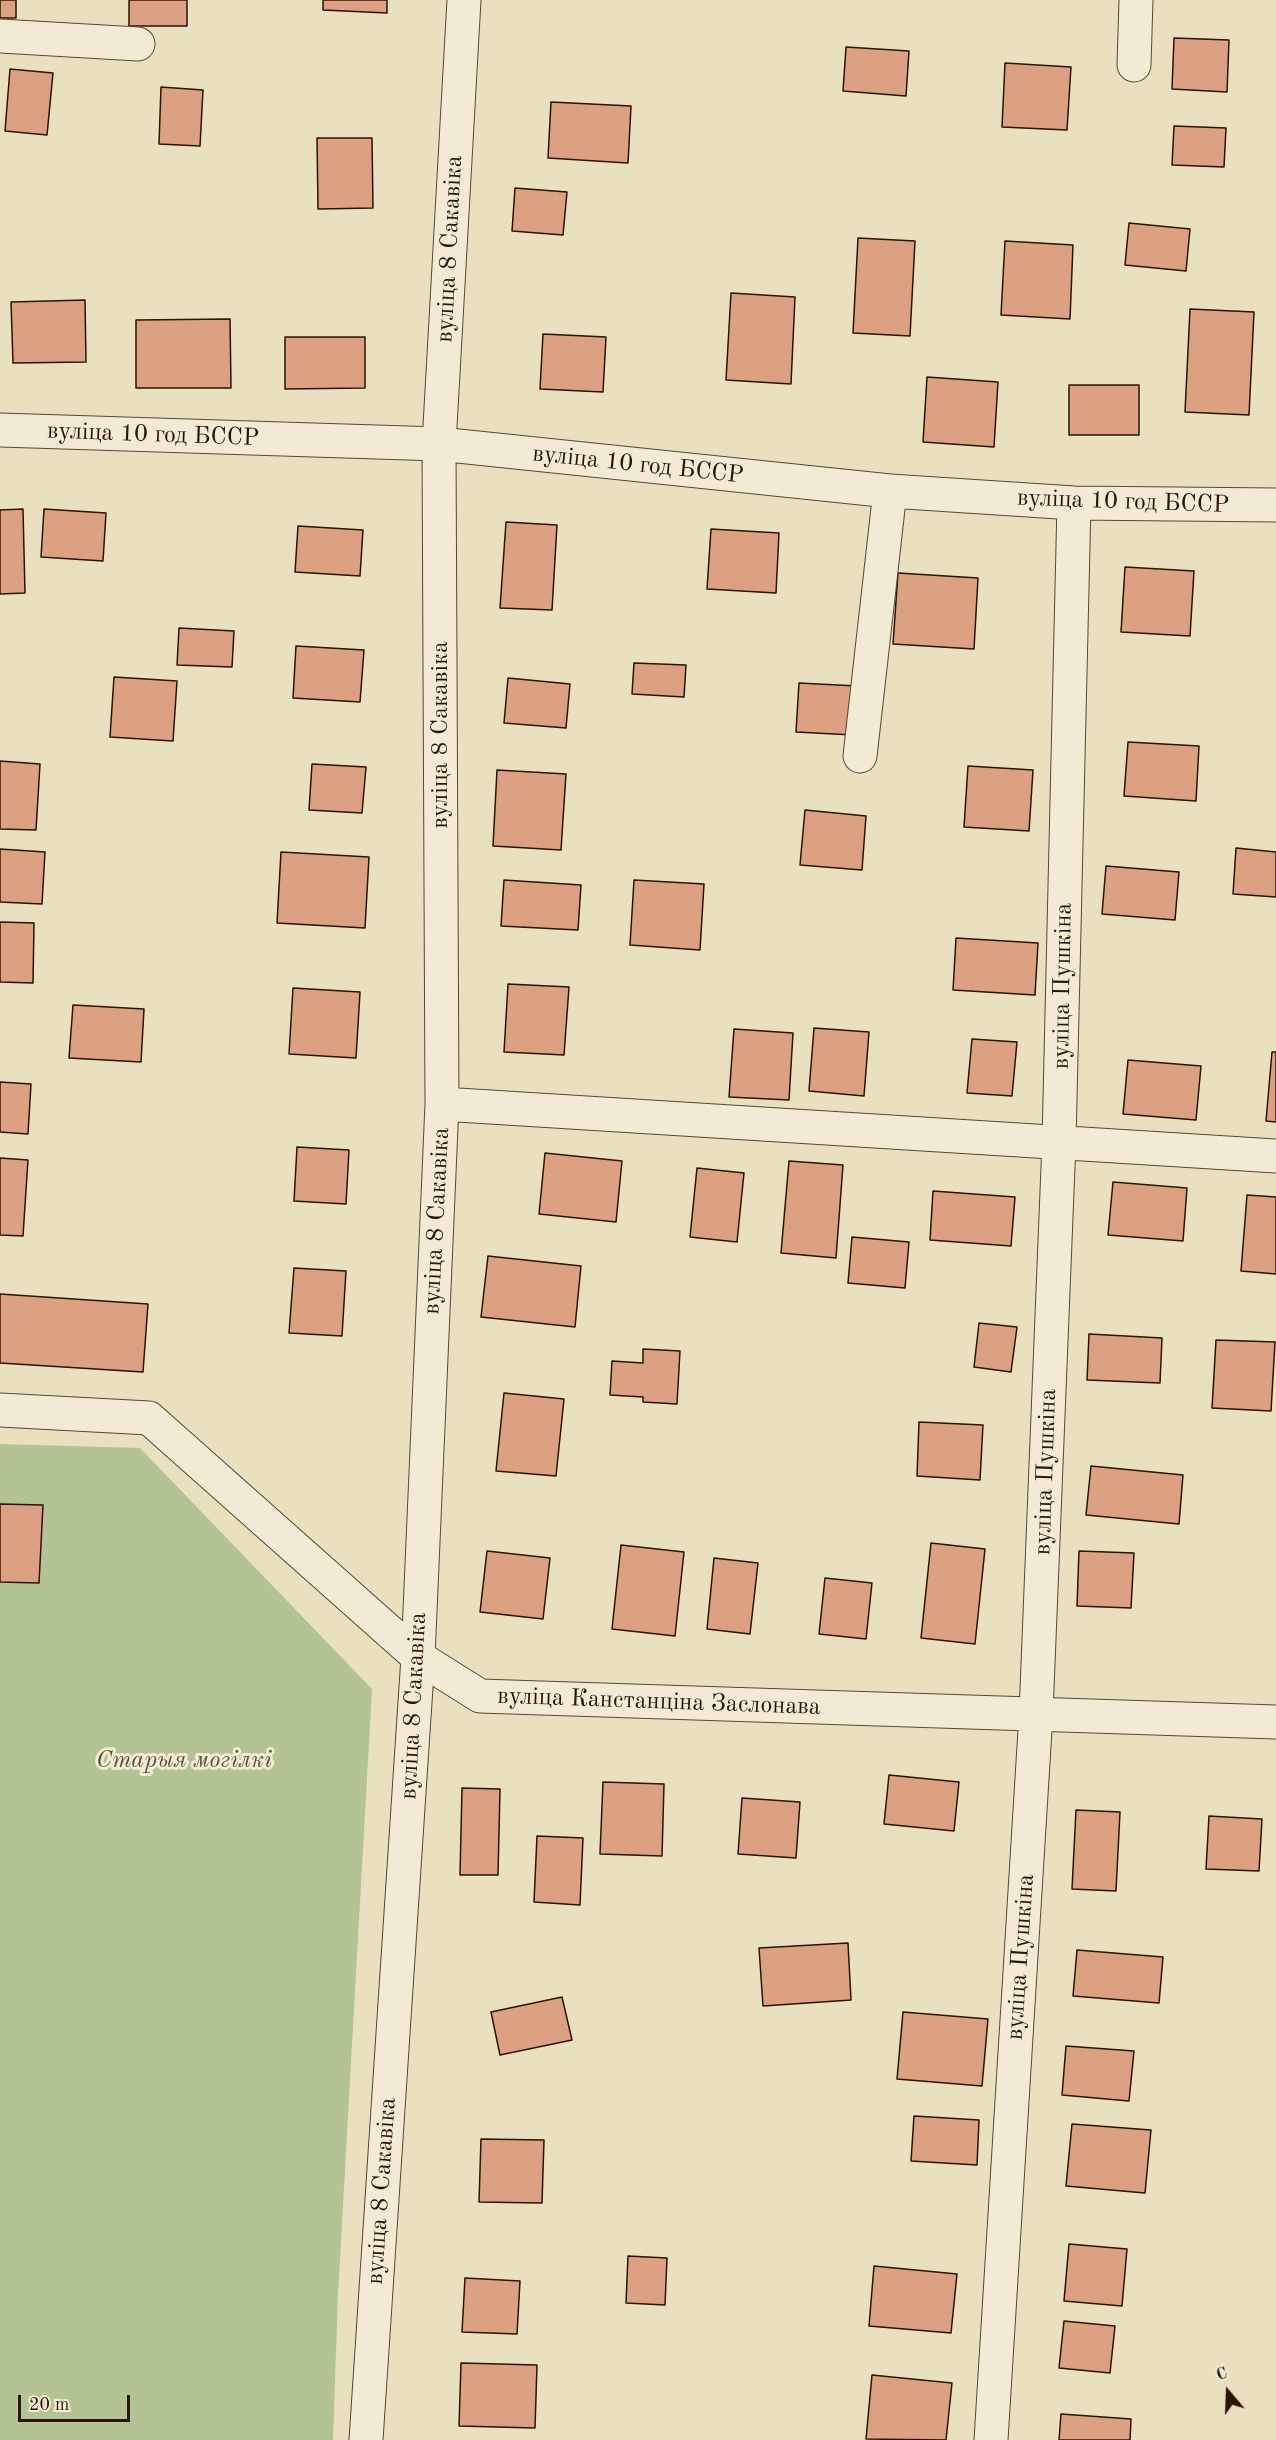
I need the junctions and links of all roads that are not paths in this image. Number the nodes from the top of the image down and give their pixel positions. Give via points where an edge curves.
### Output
1 (464, 0) edge
2 (1136, 0) edge
3 (0, 36) edge
4 (138, 45) dead end
5 (1134, 65) dead end
6 (0, 430) edge
7 (439, 444) junction
8 (890, 491) junction
9 (1074, 502) junction
10 (1276, 506) edge
11 (860, 756) dead end
12 (442, 1104) junction
13 (1059, 1142) junction
14 (1276, 1156) edge
15 (0, 1410) edge
16 (418, 1657) junction
17 (1036, 1714) junction
18 (1276, 1722) edge
19 (366, 2440) edge
20 (991, 2440) edge

1 - 7 street, вуліца 8 Сакавіка
2 - 5 street
3 - 4 street
6 - 7 street, вуліца 10 год БССР
7 - 8 street, вуліца 10 год БССР
7 - 12 street, вуліца 8 Сакавіка
8 - 9 street, вуліца 10 год БССР
8 - 11 street
9 - 10 street, вуліца 10 год БССР
9 - 13 street, вуліца Пушкіна
12 - 13 street
12 - 16 street, вуліца 8 Сакавіка
13 - 14 street
13 - 17 street, вуліца Пушкіна
15 - 16 street, вуліца Канстанціна Заслонава via 149,1418
16 - 17 street, вуліца Канстанціна Заслонава via 480,1696
16 - 19 street, вуліца 8 Сакавіка
17 - 18 street, вуліца Канстанціна Заслонава
17 - 20 street, вуліца Пушкіна

